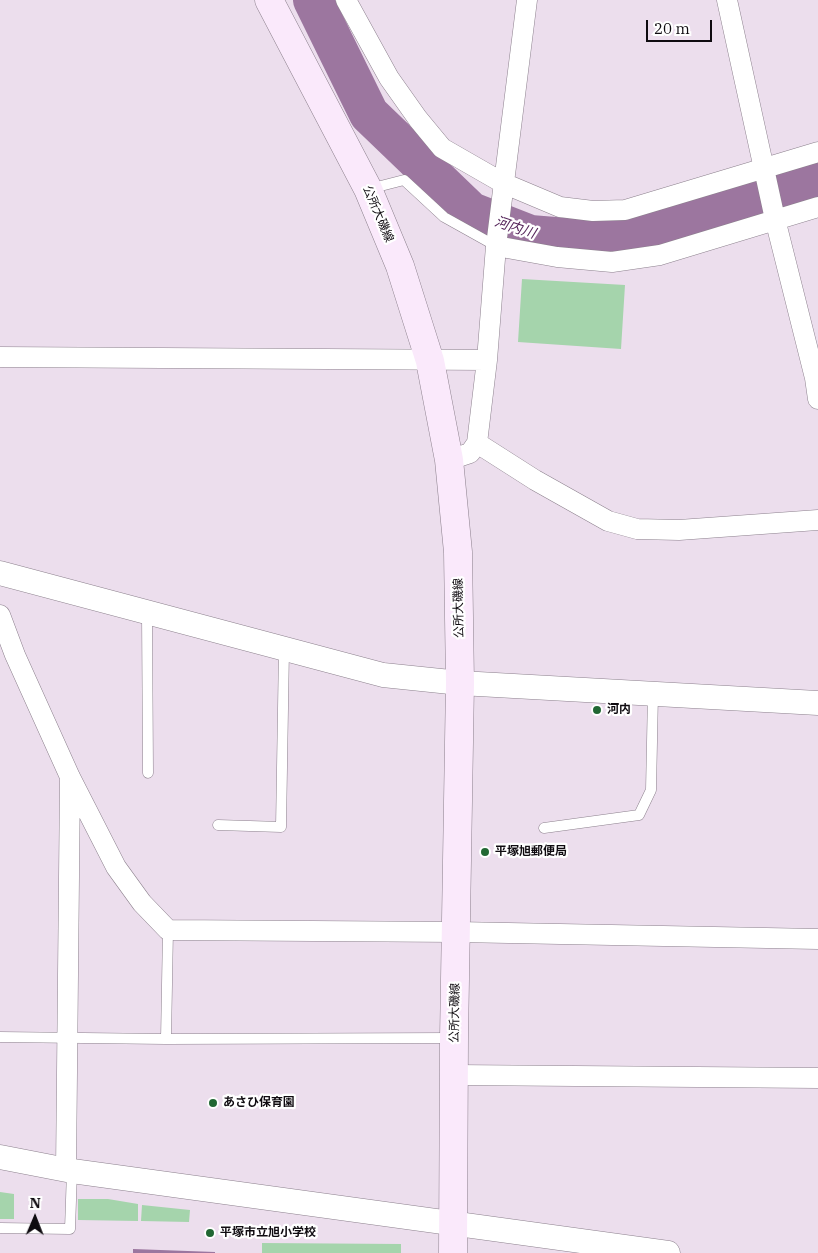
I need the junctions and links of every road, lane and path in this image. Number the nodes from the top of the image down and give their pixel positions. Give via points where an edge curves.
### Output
1 (269, 0) edge
2 (346, 0) edge
3 (527, 0) edge
4 (727, 0) edge
5 (818, 152) edge
6 (763, 168) junction
7 (503, 184) junction
8 (368, 189) junction
9 (818, 207) edge
10 (774, 219) junction
11 (496, 246) junction
12 (0, 357) edge
13 (487, 360) junction
14 (430, 361) junction
15 (818, 399) edge
16 (477, 443) junction
17 (449, 460) junction
18 (818, 520) edge
19 (0, 573) edge
20 (146, 612) junction
21 (0, 615) edge
22 (284, 649) junction
23 (7, 655) edge
24 (460, 683) junction
25 (653, 694) junction
26 (818, 703) edge
27 (148, 773) dead end
28 (70, 777) junction
29 (218, 825) dead end
30 (544, 828) dead end
31 (168, 930) junction
32 (457, 932) junction
33 (818, 939) edge
34 (0, 1037) edge
35 (68, 1038) junction
36 (454, 1038) junction
37 (166, 1039) junction
38 (454, 1075) junction
39 (818, 1078) edge
40 (0, 1157) edge
41 (69, 1170) junction
42 (452, 1223) junction
43 (0, 1228) edge
44 (453, 1253) edge
45 (668, 1253) edge

1 - 8 main road, 公所大磯線
2 - 7 street via 389,78 442,148
3 - 7 street
4 - 6 street
5 - 6 street
6 - 7 street via 625,210 560,207
6 - 10 street
7 - 11 street
8 - 11 lane via 404,180 444,217
8 - 14 main road, 公所大磯線 via 400,266
9 - 10 street
10 - 11 street via 660,254 612,262 557,257
10 - 15 street
11 - 13 street
12 - 14 street
13 - 14 street
13 - 16 street
14 - 17 main road, 公所大磯線
16 - 17 street via 470,453
16 - 18 street via 608,521 637,529 679,530
17 - 24 main road, 公所大磯線 via 458,552
19 - 20 street
20 - 22 street
20 - 27 lane
21 - 23 street
22 - 24 street via 383,675
22 - 29 lane via 281,827
23 - 28 street
24 - 25 street
24 - 32 main road, 公所大磯線
25 - 26 street
25 - 30 lane via 651,790 639,815
28 - 31 street via 116,867
28 - 35 street
31 - 32 street
31 - 37 lane
32 - 33 street
32 - 36 main road, 公所大磯線
34 - 35 lane
35 - 37 lane
35 - 41 street
36 - 37 lane
36 - 38 main road, 公所大磯線
38 - 39 street
38 - 42 main road, 公所大磯線
40 - 41 street
41 - 42 street
41 - 43 lane via 70,1229
42 - 44 main road, 公所大磯線
42 - 45 street

